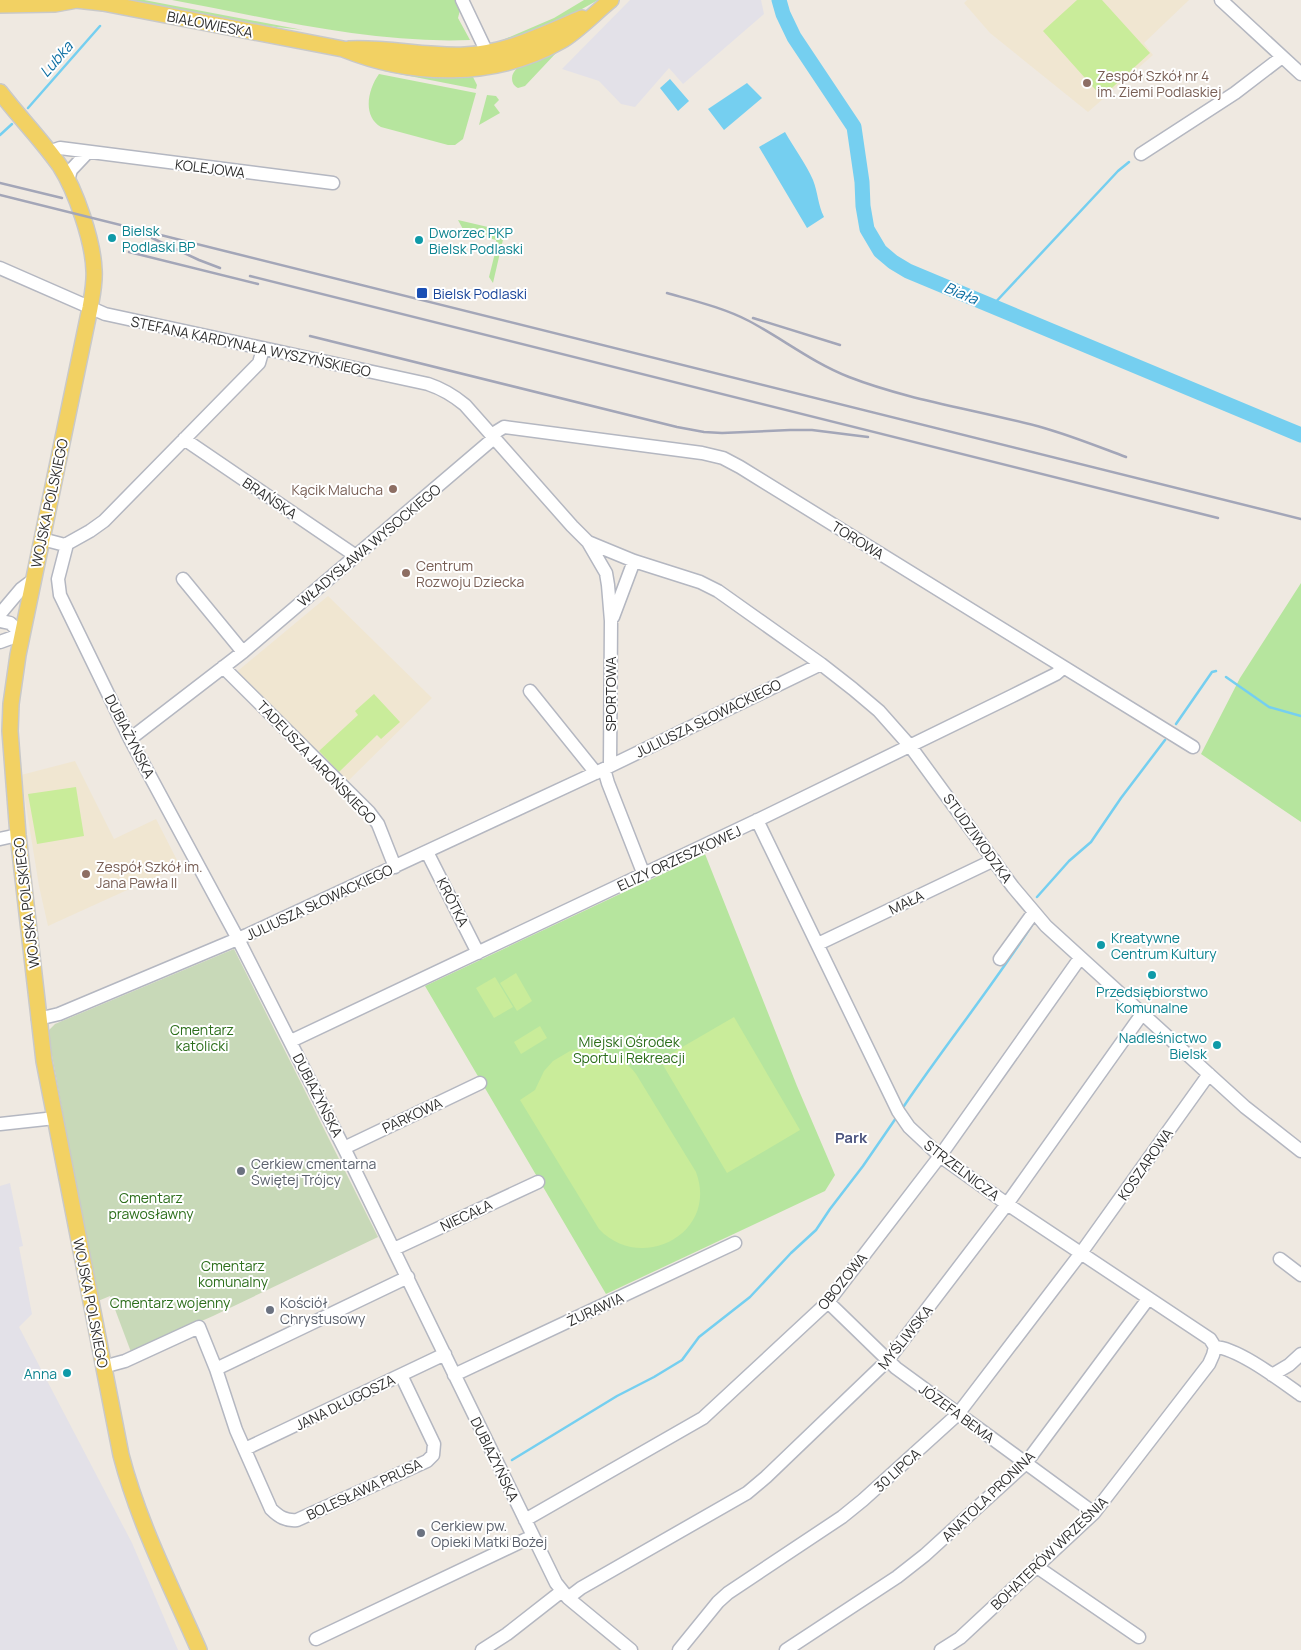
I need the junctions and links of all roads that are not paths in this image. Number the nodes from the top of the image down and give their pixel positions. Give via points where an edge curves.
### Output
1 (77, 0) edge
2 (462, 0) edge
3 (611, 0) edge
4 (1227, 2) edge
5 (0, 5) edge
6 (595, 13) junction
7 (343, 50) junction
8 (488, 52) junction
9 (1282, 58) junction
10 (494, 66) junction
11 (1301, 74) edge
12 (0, 92) edge
13 (49, 152) junction
14 (87, 152) junction
15 (1141, 154) dead end
16 (68, 180) junction
17 (333, 183) dead end
18 (0, 268) edge
19 (90, 308) junction
20 (263, 349) junction
21 (493, 436) junction
22 (184, 440) junction
23 (42, 539) junction
24 (588, 542) junction
25 (64, 545) junction
26 (356, 556) junction
27 (634, 561) junction
28 (183, 579) dead end
29 (33, 580) junction
30 (0, 614) edge
31 (0, 621) edge
32 (611, 621) junction
33 (22, 634) junction
34 (1, 642) edge
35 (243, 652) junction
36 (18, 655) junction
37 (821, 664) junction
38 (223, 667) junction
39 (1063, 668) junction
40 (530, 690) dead end
41 (130, 739) junction
42 (910, 746) junction
43 (1193, 747) dead end
44 (603, 769) junction
45 (757, 820) junction
46 (18, 835) junction
47 (0, 839) edge
48 (427, 852) junction
49 (994, 860) junction
50 (395, 867) junction
51 (644, 875) junction
52 (1034, 912) junction
53 (238, 939) junction
54 (818, 944) junction
55 (478, 953) junction
56 (1080, 958) junction
57 (1000, 959) dead end
58 (1142, 1014) junction
59 (38, 1019) junction
60 (291, 1041) junction
61 (1209, 1074) junction
62 (480, 1083) dead end
63 (55, 1118) junction
64 (0, 1124) edge
65 (344, 1148) junction
66 (1301, 1151) edge
67 (940, 1156) junction
68 (538, 1182) dead end
69 (1007, 1204) junction
70 (735, 1243) dead end
71 (394, 1249) junction
72 (1081, 1253) junction
73 (1280, 1259) dead end
74 (1301, 1275) edge
75 (408, 1277) junction
76 (1148, 1299) junction
77 (828, 1302) junction
78 (1215, 1347) junction
79 (445, 1354) junction
80 (1301, 1354) edge
81 (888, 1360) junction
82 (103, 1367) junction
83 (216, 1369) junction
84 (401, 1374) junction
85 (454, 1375) junction
86 (1272, 1375) junction
87 (1301, 1395) edge
88 (958, 1414) junction
89 (245, 1449) junction
90 (1026, 1462) junction
91 (1094, 1513) junction
92 (525, 1520) junction
93 (533, 1536) junction
94 (1037, 1567) junction
95 (565, 1595) junction
96 (1139, 1637) dead end
97 (316, 1639) dead end
98 (199, 1650) edge
99 (482, 1650) edge
100 (631, 1650) edge
101 (679, 1650) edge
102 (786, 1650) edge
103 (941, 1650) edge

1 - 5 main road, BIAŁOWIESKA via 55,4
1 - 7 main road, BIAŁOWIESKA
2 - 8 street
3 - 6 main road, BIAŁOWIESKA
4 - 9 street
6 - 8 main road, BIAŁOWIESKA via 532,40
6 - 10 main road, BIAŁOWIESKA via 562,40 536,53
7 - 8 main road, BIAŁOWIESKA via 368,48 440,55
7 - 10 main road, BIAŁOWIESKA via 366,59 420,68 450,71
8 - 10 street
9 - 11 street
9 - 15 street
12 - 13 main road, WOJSKA POLSKIEGO
13 - 14 street, KOLEJOWA via 60,148
13 - 16 main road, WOJSKA POLSKIEGO
14 - 16 street via 71,170
14 - 17 street, KOLEJOWA
16 - 19 main road, WOJSKA POLSKIEGO via 86,228 94,262
18 - 19 street, STEFANA KARDYNAŁA WYSZYŃSKIEGO
19 - 20 street, STEFANA KARDYNAŁA WYSZYŃSKIEGO via 104,314
19 - 23 main road, WOJSKA POLSKIEGO
20 - 21 street, STEFANA KARDYNAŁA WYSZYŃSKIEGO via 442,389 465,405
20 - 22 street via 259,363
21 - 24 street, SPORTOWA
21 - 26 street, WŁADYSŁAWA WYSOCKIEGO
21 - 39 street, TOROWA via 504,427 724,458
22 - 25 street via 104,520
22 - 26 street, BRAŃSKA
23 - 25 street
23 - 29 main road, WOJSKA POLSKIEGO
24 - 27 street, SPORTOWA
24 - 32 street, SPORTOWA via 606,573
25 - 41 street, DUBIAŻYŃSKA via 58,579 60,596
26 - 35 street, WŁADYSŁAWA WYSOCKIEGO
27 - 32 street, SPORTOWA
27 - 37 street, STUDZIWODZKA via 718,590
28 - 35 street
29 - 30 street
29 - 33 main road, WOJSKA POLSKIEGO
31 - 33 street via 10,623
32 - 44 street, SPORTOWA
33 - 34 street
33 - 36 main road, WOJSKA POLSKIEGO
34 - 36 street
35 - 38 street, WŁADYSŁAWA WYSOCKIEGO
36 - 46 main road, WOJSKA POLSKIEGO via 10,731
37 - 42 street, STUDZIWODZKA via 879,711
37 - 44 street, JULIUSZA SŁOWACKIEGO
38 - 41 street, WŁADYSŁAWA WYSOCKIEGO
38 - 50 street, TADEUSZA JAROŃSKIEGO via 369,812 378,824
39 - 42 street, ELIZY ORZESZKOWEJ
39 - 43 street, TOROWA
40 - 44 street
41 - 53 street, DUBIAŻYŃSKA
42 - 45 street, ELIZY ORZESZKOWEJ
42 - 49 street, STUDZIWODZKA
44 - 48 street, JULIUSZA SŁOWACKIEGO
44 - 51 street, SPORTOWA
45 - 51 street, ELIZY ORZESZKOWEJ
45 - 54 street, STRZELNICZA
46 - 47 street
46 - 59 main road, WOJSKA POLSKIEGO
48 - 50 street, JULIUSZA SŁOWACKIEGO
48 - 55 street, KRÓTKA
49 - 52 street, STUDZIWODZKA
49 - 54 street, MAŁA
50 - 53 street, JULIUSZA SŁOWACKIEGO
51 - 55 street, ELIZY ORZESZKOWEJ
52 - 56 street, STUDZIWODZKA
52 - 57 street
53 - 59 street, JULIUSZA SŁOWACKIEGO via 59,1014
53 - 60 street, DUBIAŻYŃSKA
54 - 67 street, STRZELNICZA via 899,1114
55 - 60 street, ELIZY ORZESZKOWEJ
56 - 58 street, STUDZIWODZKA
56 - 67 street, OBOZOWA
58 - 61 street, STUDZIWODZKA
58 - 69 street, MYŚLIWSKA
59 - 63 main road, WOJSKA POLSKIEGO
60 - 65 street, DUBIAŻYŃSKA
61 - 66 street, STUDZIWODZKA
61 - 72 street, KOSZAROWA
62 - 65 street, PARKOWA
63 - 64 street
63 - 82 main road, WOJSKA POLSKIEGO
65 - 71 street, DUBIAŻYŃSKA
67 - 69 street, STRZELNICZA
67 - 77 street, OBOZOWA
68 - 71 street, NIECAŁA
69 - 72 street, STRZELNICZA
69 - 81 street, MYŚLIWSKA
70 - 85 street, ŻURAWIA
71 - 75 street, DUBIAŻYŃSKA
72 - 76 street, STRZELNICZA
72 - 88 street, 30 LIPCA
73 - 74 street
75 - 79 street, DUBIAŻYŃSKA
75 - 83 street
76 - 78 street, STRZELNICZA via 1210,1339
76 - 90 street, ANATOLA PRONINA
77 - 81 street, JÓZEFA BEMA
77 - 92 street, OBOZOWA via 703,1418
78 - 86 street, STRZELNICZA via 1225,1348
78 - 91 street, BOHATERÓW WRZEŚNIA via 1209,1364
79 - 84 street, JANA DŁUGOSZA
79 - 85 street, DUBIAŻYŃSKA
80 - 86 street
81 - 88 street, JÓZEFA BEMA
81 - 95 street, MYŚLIWSKA via 747,1494
82 - 83 street, BOLESŁAWA PRUSA via 199,1327
82 - 98 main road, WOJSKA POLSKIEGO via 133,1500
83 - 89 street, BOLESŁAWA PRUSA
84 - 89 street, JANA DŁUGOSZA
84 - 89 street, BOLESŁAWA PRUSA via 434,1444 433,1455 427,1461 291,1521 271,1509
85 - 92 street, DUBIAŻYŃSKA
86 - 87 street, STRZELNICZA
88 - 90 street, JÓZEFA BEMA
88 - 101 street, 30 LIPCA via 842,1517 728,1593
90 - 91 street, JÓZEFA BEMA
90 - 102 street, ANATOLA PRONINA via 897,1577
91 - 94 street, BOHATERÓW WRZEŚNIA
92 - 93 street, DUBIAŻYŃSKA
93 - 95 street, DUBIAŻYŃSKA
93 - 97 street
94 - 96 street
94 - 103 street, BOHATERÓW WRZEŚNIA via 960,1638
95 - 99 street, MYŚLIWSKA
95 - 100 street, DUBIAŻYŃSKA

